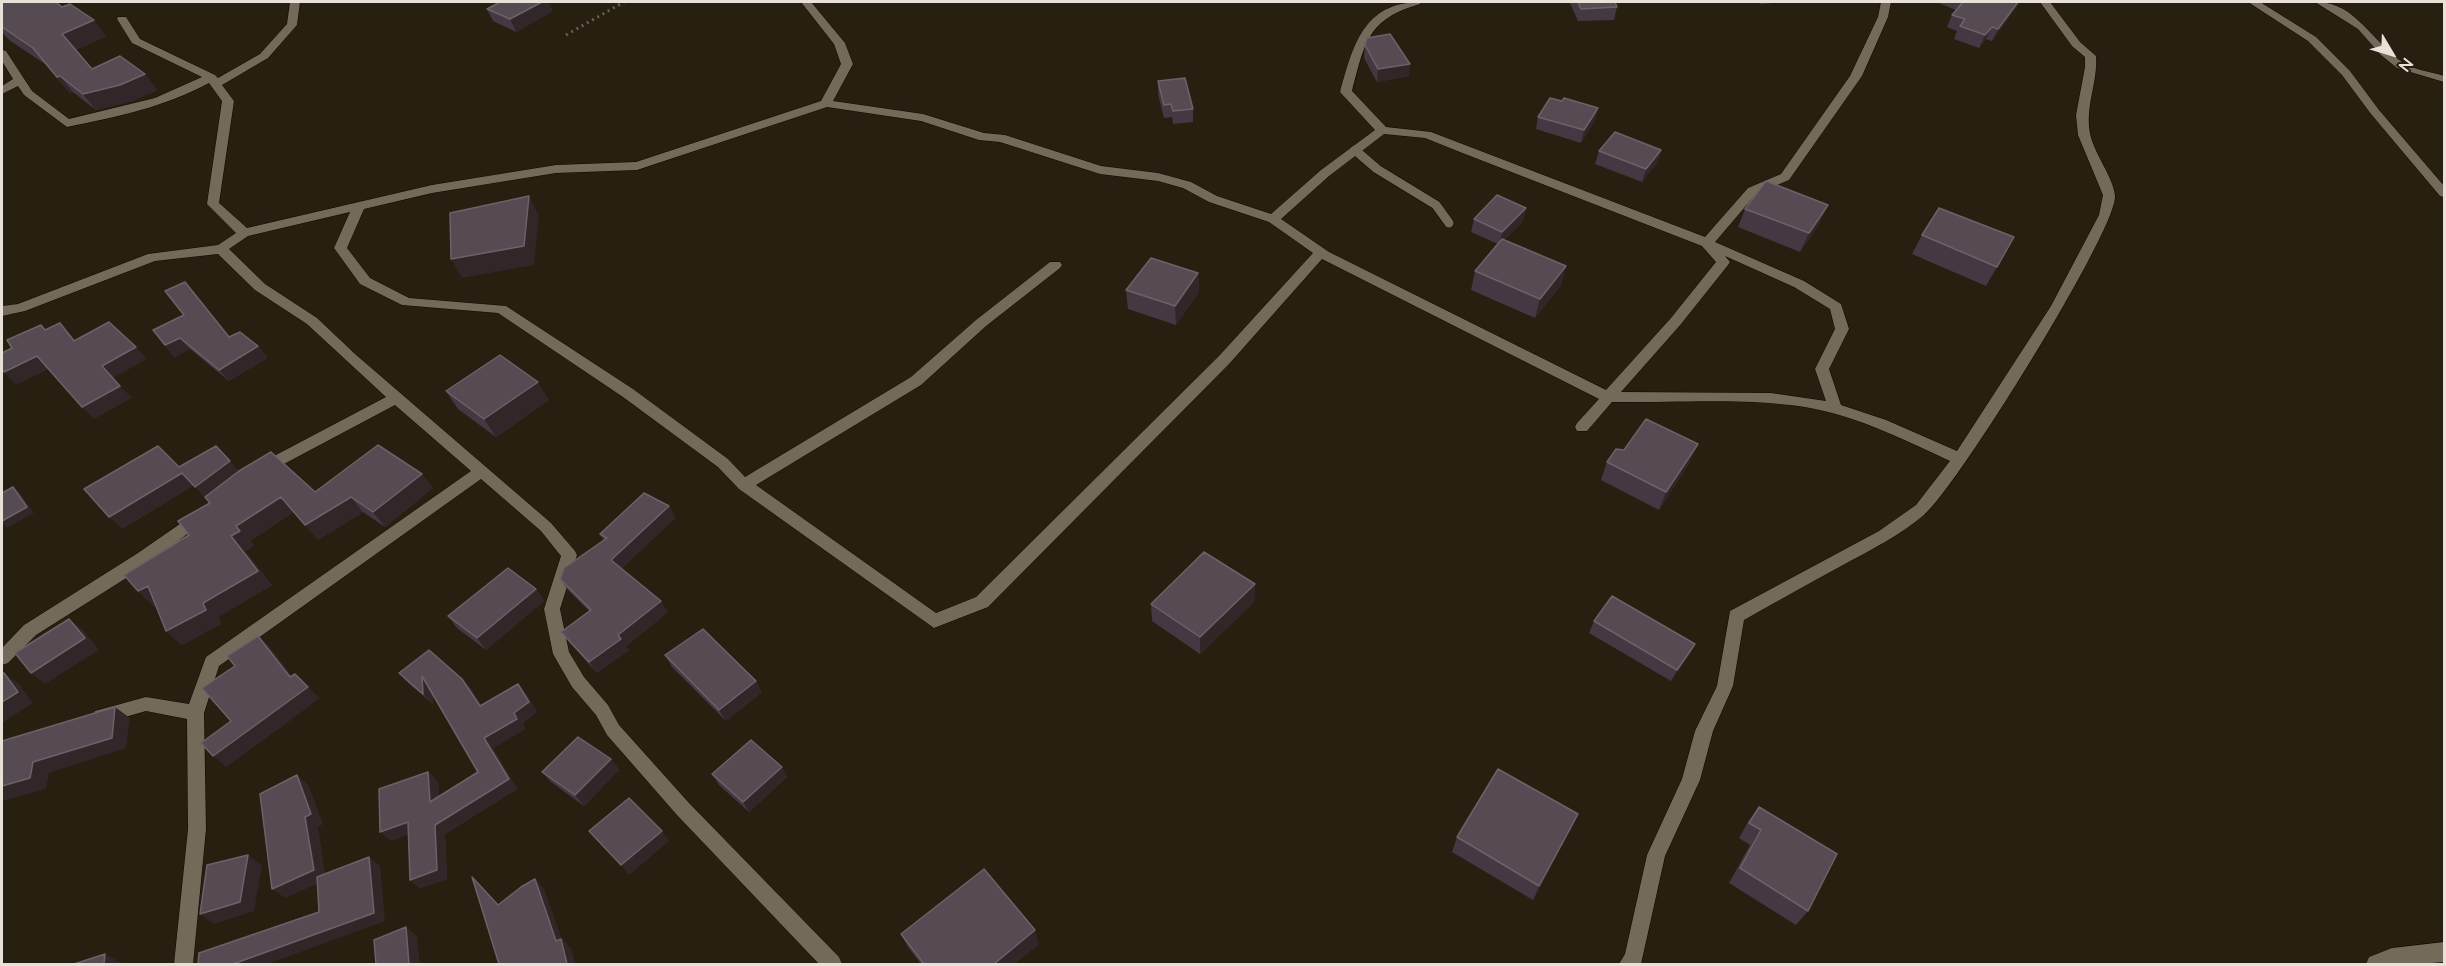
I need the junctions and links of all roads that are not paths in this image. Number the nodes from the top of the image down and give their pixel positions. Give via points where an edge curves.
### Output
1 (295, 2) edge
2 (806, 2) edge
3 (1416, 2) edge
4 (1886, 2) edge
5 (2045, 2) edge
6 (2253, 2) edge
7 (2320, 2) edge
8 (122, 19) dead end
9 (2, 53) edge
10 (2445, 79) edge
11 (20, 80) junction
12 (214, 80) junction
13 (2, 91) edge
14 (826, 103) junction
15 (1382, 130) junction
16 (1354, 150) junction
17 (2445, 193) edge
18 (359, 206) junction
19 (1273, 219) junction
20 (1449, 223) dead end
21 (244, 233) junction
22 (1707, 243) junction
23 (220, 249) junction
24 (1321, 252) junction
25 (1055, 266) dead end
26 (2, 311) edge
27 (1608, 397) junction
28 (397, 398) junction
29 (1835, 408) junction
30 (1582, 427) dead end
31 (1960, 459) junction
32 (482, 471) junction
33 (250, 477) edge
34 (744, 484) junction
35 (215, 504) edge
36 (2, 658) edge
37 (195, 713) junction
38 (79, 722) edge
39 (2445, 952) edge
40 (183, 964) edge
41 (832, 964) edge
42 (1629, 964) edge
43 (2376, 964) edge

1 - 12 street via 292,25 264,56
2 - 14 street via 838,44 847,64
3 - 15 street via 1398,5 1378,17 1354,59 1346,92
4 - 22 street via 1856,76 1785,177 1752,191
5 - 31 street via 2076,44 2090,56 2082,115 2084,135 2109,195 2105,215 2057,307
6 - 17 street via 2312,39 2346,73
7 - 10 street via 2362,27 2385,54 2402,66
8 - 12 street via 136,41
9 - 11 street
11 - 12 street via 28,93 67,123 114,114
11 - 13 street
12 - 21 street via 228,100 213,204
14 - 18 street via 637,166 556,169 432,189
14 - 19 street via 923,118 1100,170 1187,184 1213,199
15 - 16 street
15 - 22 street via 1427,135
16 - 19 street
16 - 20 lane via 1436,205
18 - 21 street
18 - 34 street via 340,248 365,281 407,303 501,309 628,393 723,463
19 - 24 street
21 - 23 street
22 - 27 street via 1723,262
22 - 29 street via 1799,284 1836,307 1842,329 1822,369
23 - 26 street via 153,257 20,308
23 - 28 street via 260,287 312,321
24 - 27 street
24 - 34 street via 1224,360 982,602 934,621
25 - 34 street via 981,323 916,381
27 - 29 street via 1771,398
27 - 30 street
28 - 32 street
28 - 33 street
29 - 31 street
31 - 42 street via 1921,509 1884,535 1736,616 1725,686 1704,731 1691,780 1656,855 1634,959
32 - 37 street via 212,662
32 - 41 street via 546,527 569,555 552,609 561,654 578,682 613,730 683,809
35 - 36 street via 144,558 30,630
37 - 38 street via 146,704
37 - 40 street via 197,829
39 - 43 street via 2392,958

